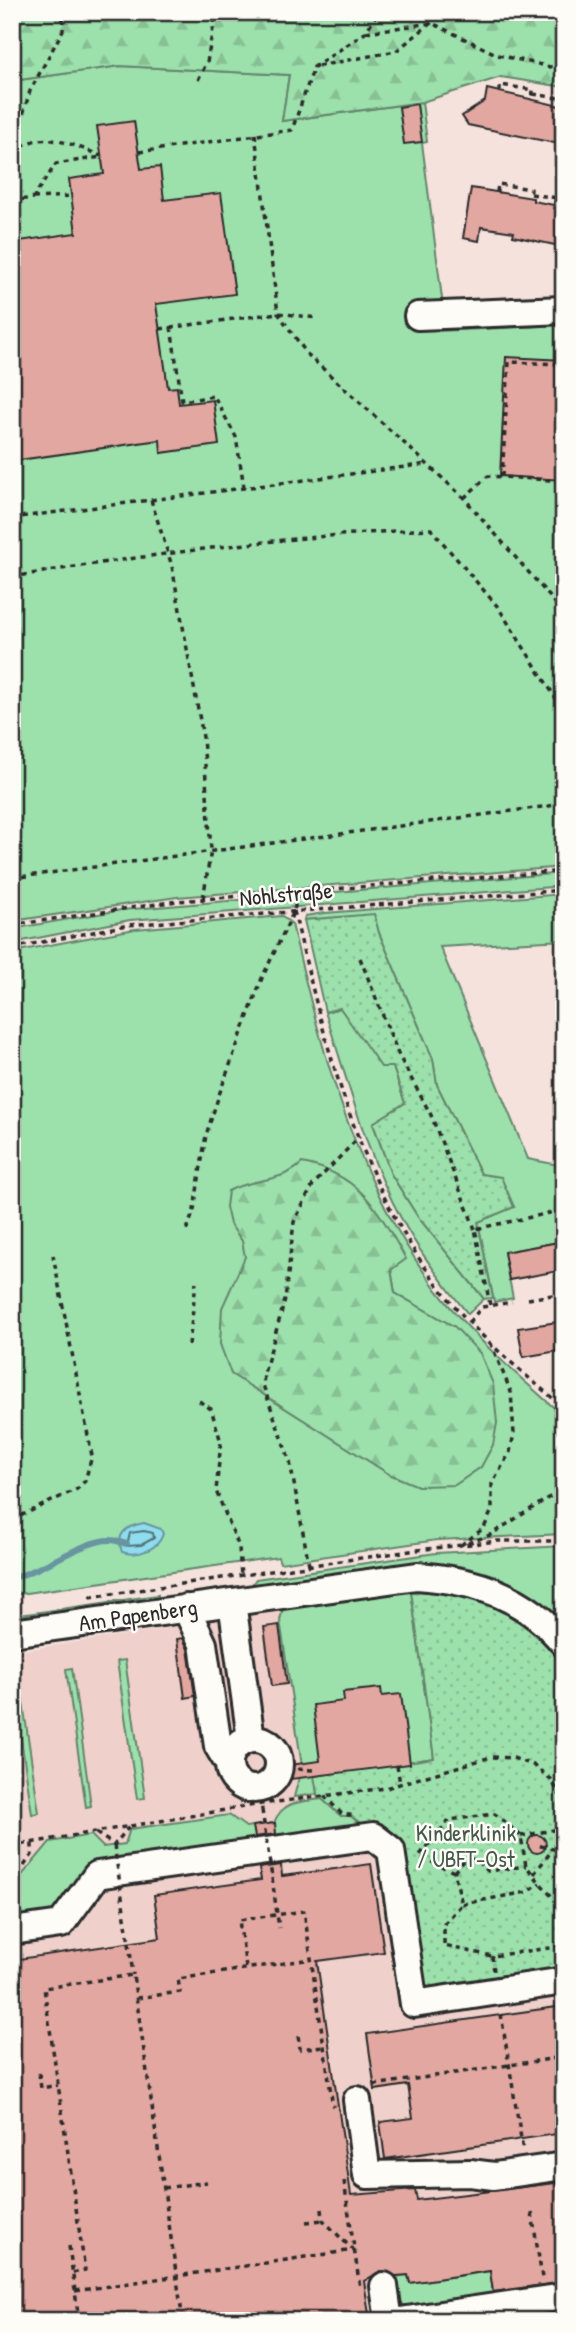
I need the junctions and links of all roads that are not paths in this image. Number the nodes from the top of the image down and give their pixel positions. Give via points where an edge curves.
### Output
1 (564, 310) edge
2 (418, 316) dead end
3 (232, 1602) junction
4 (186, 1608) junction
5 (12, 1633) edge
6 (564, 1643) edge
7 (251, 1739) junction
8 (229, 1764) junction
9 (12, 1931) edge
10 (564, 1981) edge
11 (349, 2092) road end
12 (564, 2166) edge
13 (372, 2291) road end
14 (554, 2299) edge
15 (388, 2321) edge
16 (400, 2321) edge

1 - 2 street
3 - 4 street, Am Papenberg
3 - 6 street, Am Papenberg via 417,1576 453,1578 486,1586 522,1603
3 - 7 street
4 - 5 street, Am Papenberg
4 - 8 street via 203,1644 218,1746
7 - 8 street via 233,1749
7 - 8 street via 271,1746 277,1756 278,1768 261,1801 231,1775
9 - 10 street via 61,1924 96,1875 373,1836 391,1850 415,2004
11 - 12 street via 368,2175 470,2172 494,2176
13 - 15 street
14 - 16 street

